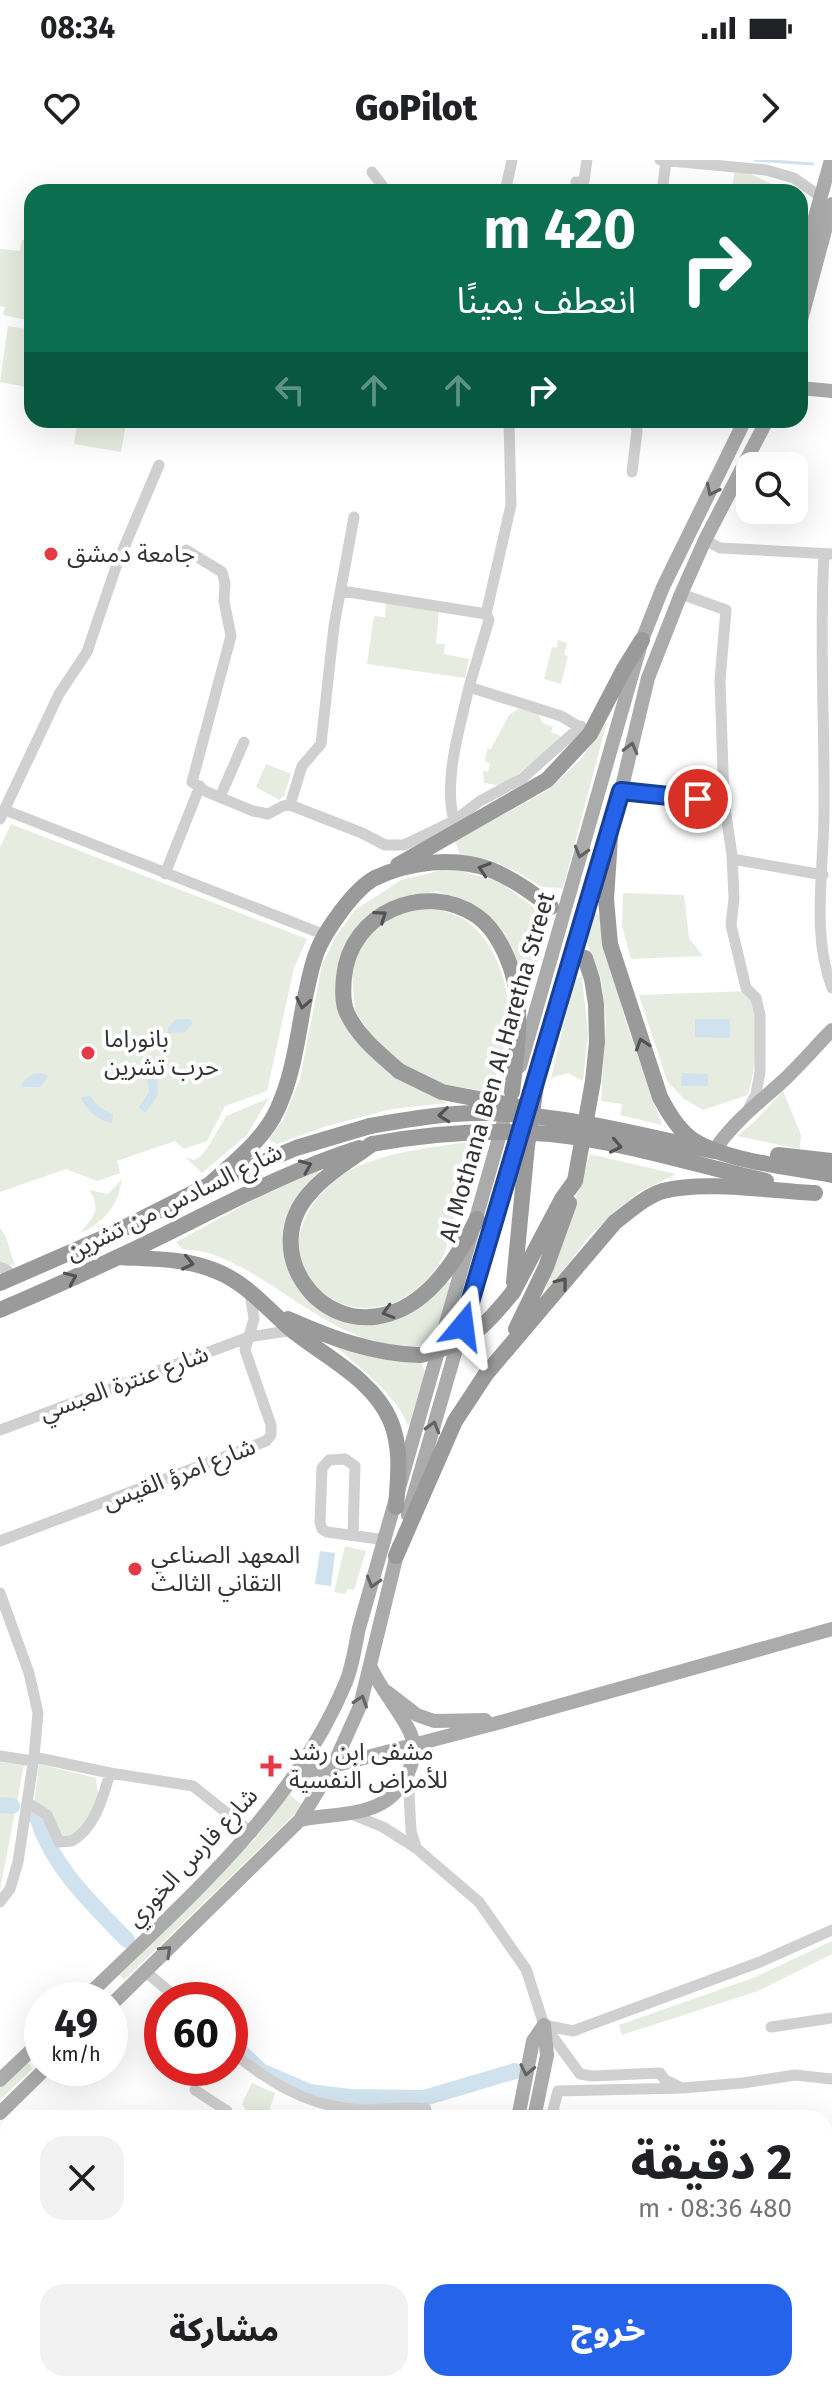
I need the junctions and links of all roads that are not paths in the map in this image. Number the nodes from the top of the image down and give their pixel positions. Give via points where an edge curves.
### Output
1 (512, 160) edge
2 (587, 160) edge
3 (660, 160) edge
4 (831, 160) edge
5 (666, 161) edge
6 (372, 172) dead end
7 (381, 184) edge
8 (507, 184) edge
9 (576, 184) edge
10 (663, 184) edge
11 (802, 184) edge
12 (808, 188) edge
13 (826, 201) edge
14 (808, 249) edge
15 (808, 286) edge
16 (808, 389) edge
17 (832, 391) edge
18 (509, 428) edge
19 (636, 428) edge
20 (741, 428) edge
21 (763, 428) edge
22 (159, 465) dead end
23 (632, 472) dead end
24 (354, 517) dead end
25 (705, 540) junction
26 (186, 550) dead end
27 (828, 554) edge
28 (342, 591) junction
29 (681, 594) junction
30 (486, 614) junction
31 (642, 640) junction
32 (469, 687) junction
33 (586, 730) junction
34 (244, 742) dead end
35 (200, 786) junction
36 (621, 791) junction
37 (220, 797) junction
38 (828, 800) edge
39 (724, 801) junction
40 (290, 805) junction
41 (3, 815) edge
42 (454, 821) junction
43 (611, 823) junction
44 (732, 859) junction
45 (165, 874) junction
46 (823, 875) junction
47 (373, 879) junction
48 (551, 907) dead end
49 (325, 935) junction
50 (585, 958) dead end
51 (832, 988) edge
52 (832, 1030) edge
53 (540, 1059) junction
54 (512, 1092) junction
55 (746, 1113) junction
56 (625, 1133) junction
57 (372, 1144) junction
58 (720, 1152) junction
59 (832, 1161) edge
60 (832, 1175) edge
61 (575, 1181) junction
62 (209, 1185) junction
63 (824, 1195) edge
64 (477, 1219) junction
65 (119, 1257) junction
66 (4, 1276) edge
67 (250, 1291) junction
68 (513, 1292) junction
69 (0, 1310) edge
70 (272, 1311) junction
71 (293, 1330) junction
72 (249, 1337) junction
73 (511, 1342) junction
74 (0, 1430) edge
75 (396, 1507) junction
76 (353, 1535) junction
77 (386, 1540) junction
78 (0, 1541) edge
79 (396, 1556) junction
80 (0, 1593) edge
81 (832, 1629) edge
82 (371, 1668) junction
83 (380, 1687) junction
84 (501, 1722) junction
85 (413, 1745) junction
86 (0, 1756) edge
87 (34, 1759) junction
88 (333, 1766) junction
89 (110, 1773) junction
90 (296, 1773) junction
91 (408, 1774) junction
92 (27, 1802) junction
93 (351, 1814) junction
94 (300, 1820) junction
95 (252, 1833) junction
96 (416, 1848) junction
97 (0, 1902) edge
98 (832, 1930) edge
99 (145, 1971) junction
100 (101, 1982) edge
101 (158, 1982) edge
102 (128, 1988) edge
103 (832, 2018) edge
104 (544, 2025) junction
105 (771, 2027) dead end
106 (24, 2057) edge
107 (248, 2065) edge
108 (832, 2079) edge
109 (0, 2080) edge
110 (28, 2086) edge
111 (682, 2088) junction
112 (195, 2090) dead end
113 (3, 2110) edge
114 (225, 2110) edge
115 (354, 2110) edge
116 (354, 2110) edge
117 (426, 2110) edge
118 (520, 2110) edge
119 (536, 2110) edge
120 (553, 2110) edge

1 - 8 street
2 - 9 street via 584,181
3 - 5 street
4 - 13 main road
5 - 10 street
5 - 11 street via 766,170
6 - 7 street
12 - 13 street
13 - 14 main road
13 - 15 main road
16 - 17 main road
18 - 30 street via 511,505
19 - 23 street
20 -> 31 main road, Al Mothana Ben Al Haretha Street
21 - 25 main road, شارع فارس الخوري
22 - 41 street via 87,652 59,694
24 - 28 street
25 - 27 street via 720,548
25 - 29 main road, شارع فارس الخوري
26 - 35 street via 222,572 231,625 192,782
27 - 38 street via 820,623
28 - 30 street
28 - 40 street via 321,744 302,766
36 -> 29 main road, شارع فارس الخوري via 648,678
29 - 39 street via 726,610 720,680
30 - 32 street via 489,620
31 - 33 highway
31 -> 54 main road, Al Mothana Ben Al Haretha Street
32 - 33 street via 561,716
32 - 42 street via 454,766
33 - 42 street
33 - 47 highway via 547,780
34 - 37 street
35 - 37 street
35 - 45 street
36 - 39 street
36 - 43 main road, شارع فارس الخوري
37 - 40 street via 268,814
38 - 46 street
39 - 44 street
40 - 42 street via 385,845 404,845
41 - 45 street
43 - 53 main road, شارع فارس الخوري
58 -> 43 highway via 689,1137 673,1120 629,1004 610,944 607,914
44 - 46 street
44 - 55 street via 731,925 746,988 756,998 760,1015 760,1072
45 - 49 street
46 - 51 street via 819,907 825,971
48 -> 47 highway via 521,884 458,861 410,867
47 - 49 highway
49 -> 62 highway via 308,981 288,1083 277,1111 259,1138
50 - 61 highway via 596,1004 597,1042
52 - 55 main road
53 - 68 highway
79 -> 53 main road, شارع فارس الخوري
56 -> 54 highway, bridge via 561,1112 442,1092 399,1071 370,1045 345,1010 350,951 375,918 395,906 438,902 477,916 490,929 514,981 518,1013
54 - 64 main road, Al Mothana Ben Al Haretha Street
55 - 58 main road via 724,1135
56 - 58 highway, bridge
56 -> 62 highway, شارع السادس من تشرين, bridge via 558,1120 456,1114 370,1126 296,1148
57 -> 63 highway, شارع السادس من تشرين, bridge via 455,1132 552,1134
64 -> 57 highway via 452,1263 412,1303 389,1314 361,1318 314,1298 297,1274 290,1245 293,1226 309,1193
65 -> 57 highway, شارع السادس من تشرين via 267,1183
58 - 59 highway
58 - 60 highway
61 - 68 highway
61 - 73 highway via 546,1267
62 - 66 highway, شارع السادس من تشرين via 110,1235
73 -> 63 highway via 615,1222 662,1192 700,1186
64 - 75 main road, Al Mothana Ben Al Haretha Street
65 -> 67 highway via 197,1264
69 -> 65 highway, شارع السادس من تشرين
67 - 70 highway
67 - 72 street via 254,1319
68 - 70 highway, bridge via 471,1336 420,1355 370,1350
70 - 71 highway
70 - 72 street
71 - 72 street, شارع عنترة العبسي
71 - 75 highway via 362,1383 388,1415 399,1451
72 - 74 street, شارع عنترة العبسي
72 - 78 street, شارع امرؤ القيس via 245,1355 271,1425 266,1441
73 - 79 highway via 455,1421
75 - 77 main road, شارع فارس الخوري
76 - 76 street via 355,1466 345,1459 329,1460 322,1468 321,1526 327,1532
76 - 77 street
77 -> 90 main road, شارع فارس الخوري via 348,1678
79 - 82 main road, شارع فارس الخوري
80 - 87 street via 35,1694
81 - 84 main road
82 - 83 main road
88 -> 82 main road, شارع فارس الخوري
83 - 84 main road via 434,1721
83 - 85 main road
84 - 85 main road
85 - 88 main road
85 - 91 main road
86 - 87 street
87 - 89 street
87 - 92 street
88 - 90 main road
88 - 94 main road, شارع فارس الخوري
89 - 92 street via 97,1811 72,1841 59,1842 47,1815
89 - 95 street via 193,1786
90 - 95 main road, شارع فارس الخوري
91 - 93 main road via 392,1797
91 - 96 street
92 - 97 street via 14,1881
93 - 94 main road
93 - 96 street
99 -> 94 main road, شارع فارس الخوري
95 - 100 main road, شارع فارس الخوري
96 - 104 street via 479,1902 526,1969
98 - 104 street via 573,2031
99 - 101 street
99 - 102 main road, شارع فارس الخوري
103 - 105 street
104 - 111 street via 580,2074 660,2073
104 -> 118 main road via 533,2041
104 - 119 main road via 547,2055
106 - 109 main road
107 - 116 street via 269,2081
108 - 111 street via 795,2075
110 - 113 main road
111 - 120 street via 558,2091
112 - 114 street
115 - 117 street

